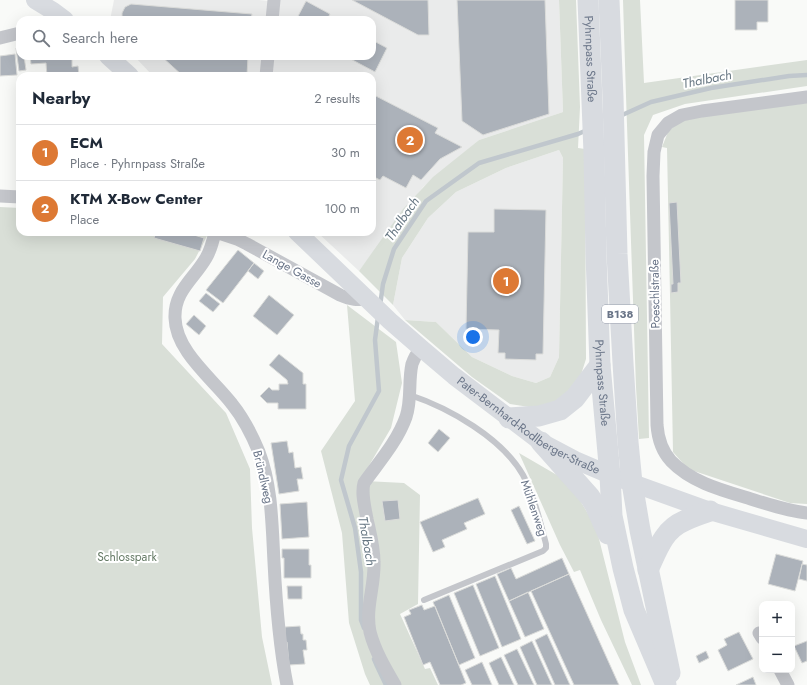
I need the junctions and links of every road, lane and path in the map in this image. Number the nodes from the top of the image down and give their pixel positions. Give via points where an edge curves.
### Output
1 (35, 0) edge
2 (274, 0) edge
3 (588, 0) edge
4 (609, 0) edge
5 (54, 16) edge
6 (272, 16) edge
7 (16, 34) edge
8 (0, 38) edge
9 (112, 60) edge
10 (268, 60) edge
11 (126, 72) edge
12 (266, 72) edge
13 (807, 97) edge
14 (0, 196) edge
15 (16, 197) edge
16 (214, 236) edge
17 (228, 236) edge
18 (301, 236) edge
19 (369, 299) junction
20 (420, 348) junction
21 (600, 365) junction
22 (410, 395) junction
23 (509, 418) junction
24 (541, 442) junction
25 (610, 476) junction
26 (632, 483) junction
27 (710, 511) junction
28 (807, 513) edge
29 (807, 539) edge
30 (623, 568) junction
31 (648, 570) junction
32 (424, 600) dead end
33 (782, 673) edge
34 (287, 685) edge
35 (395, 685) edge
36 (666, 685) edge
37 (673, 685) edge
38 (788, 685) edge

1 - 5 main road
2 - 6 street
3 - 21 main road, Pyhrnpass Straße / B138
4 - 26 main road, Pyhrnpass Straße / B138 via 617,254
7 - 8 street
9 - 11 main road
10 - 12 street
13 - 28 street, Poeschlstraße via 682,115 668,123 658,135 653,176 657,425 658,438 663,450 682,471 698,480 771,505
14 - 15 street
16 - 34 street, Bründlweg via 206,258 177,301 176,326 182,344 239,413 264,468 270,502 277,611
17 - 19 street, Lange Gasse via 340,295 356,300
18 - 19 main road, Pater-Bernhard-Rodlberger-Straße
19 - 20 main road, Pater-Bernhard-Rodlberger-Straße
20 - 22 street via 412,364
20 - 23 main road, Pater-Bernhard-Rodlberger-Straße
21 - 23 main road via 575,398 560,410 539,416
21 - 25 main road, Pyhrnpass Straße / B138
22 - 32 lane, Mühlenweg via 471,424 506,452 528,486 546,544 543,551
22 - 35 street via 406,417 394,442 363,488 374,562 368,621 379,656
23 - 24 main road, Pater-Bernhard-Rodlberger-Straße
24 - 25 main road, Pater-Bernhard-Rodlberger-Straße
24 - 30 main road via 590,497
25 - 26 main road, Pater-Bernhard-Rodlberger-Straße
25 - 30 main road, Pyhrnpass Straße / B138 via 612,516
26 - 27 main road, Pater-Bernhard-Rodlberger-Straße
26 - 31 main road, Pyhrnpass Straße / B138
27 - 29 main road, Pater-Bernhard-Rodlberger-Straße
27 - 31 main road via 670,529 658,547
30 - 36 main road, Pyhrnpass Straße / B138 via 634,610
31 - 37 main road, Pyhrnpass Straße / B138
33 - 38 street

